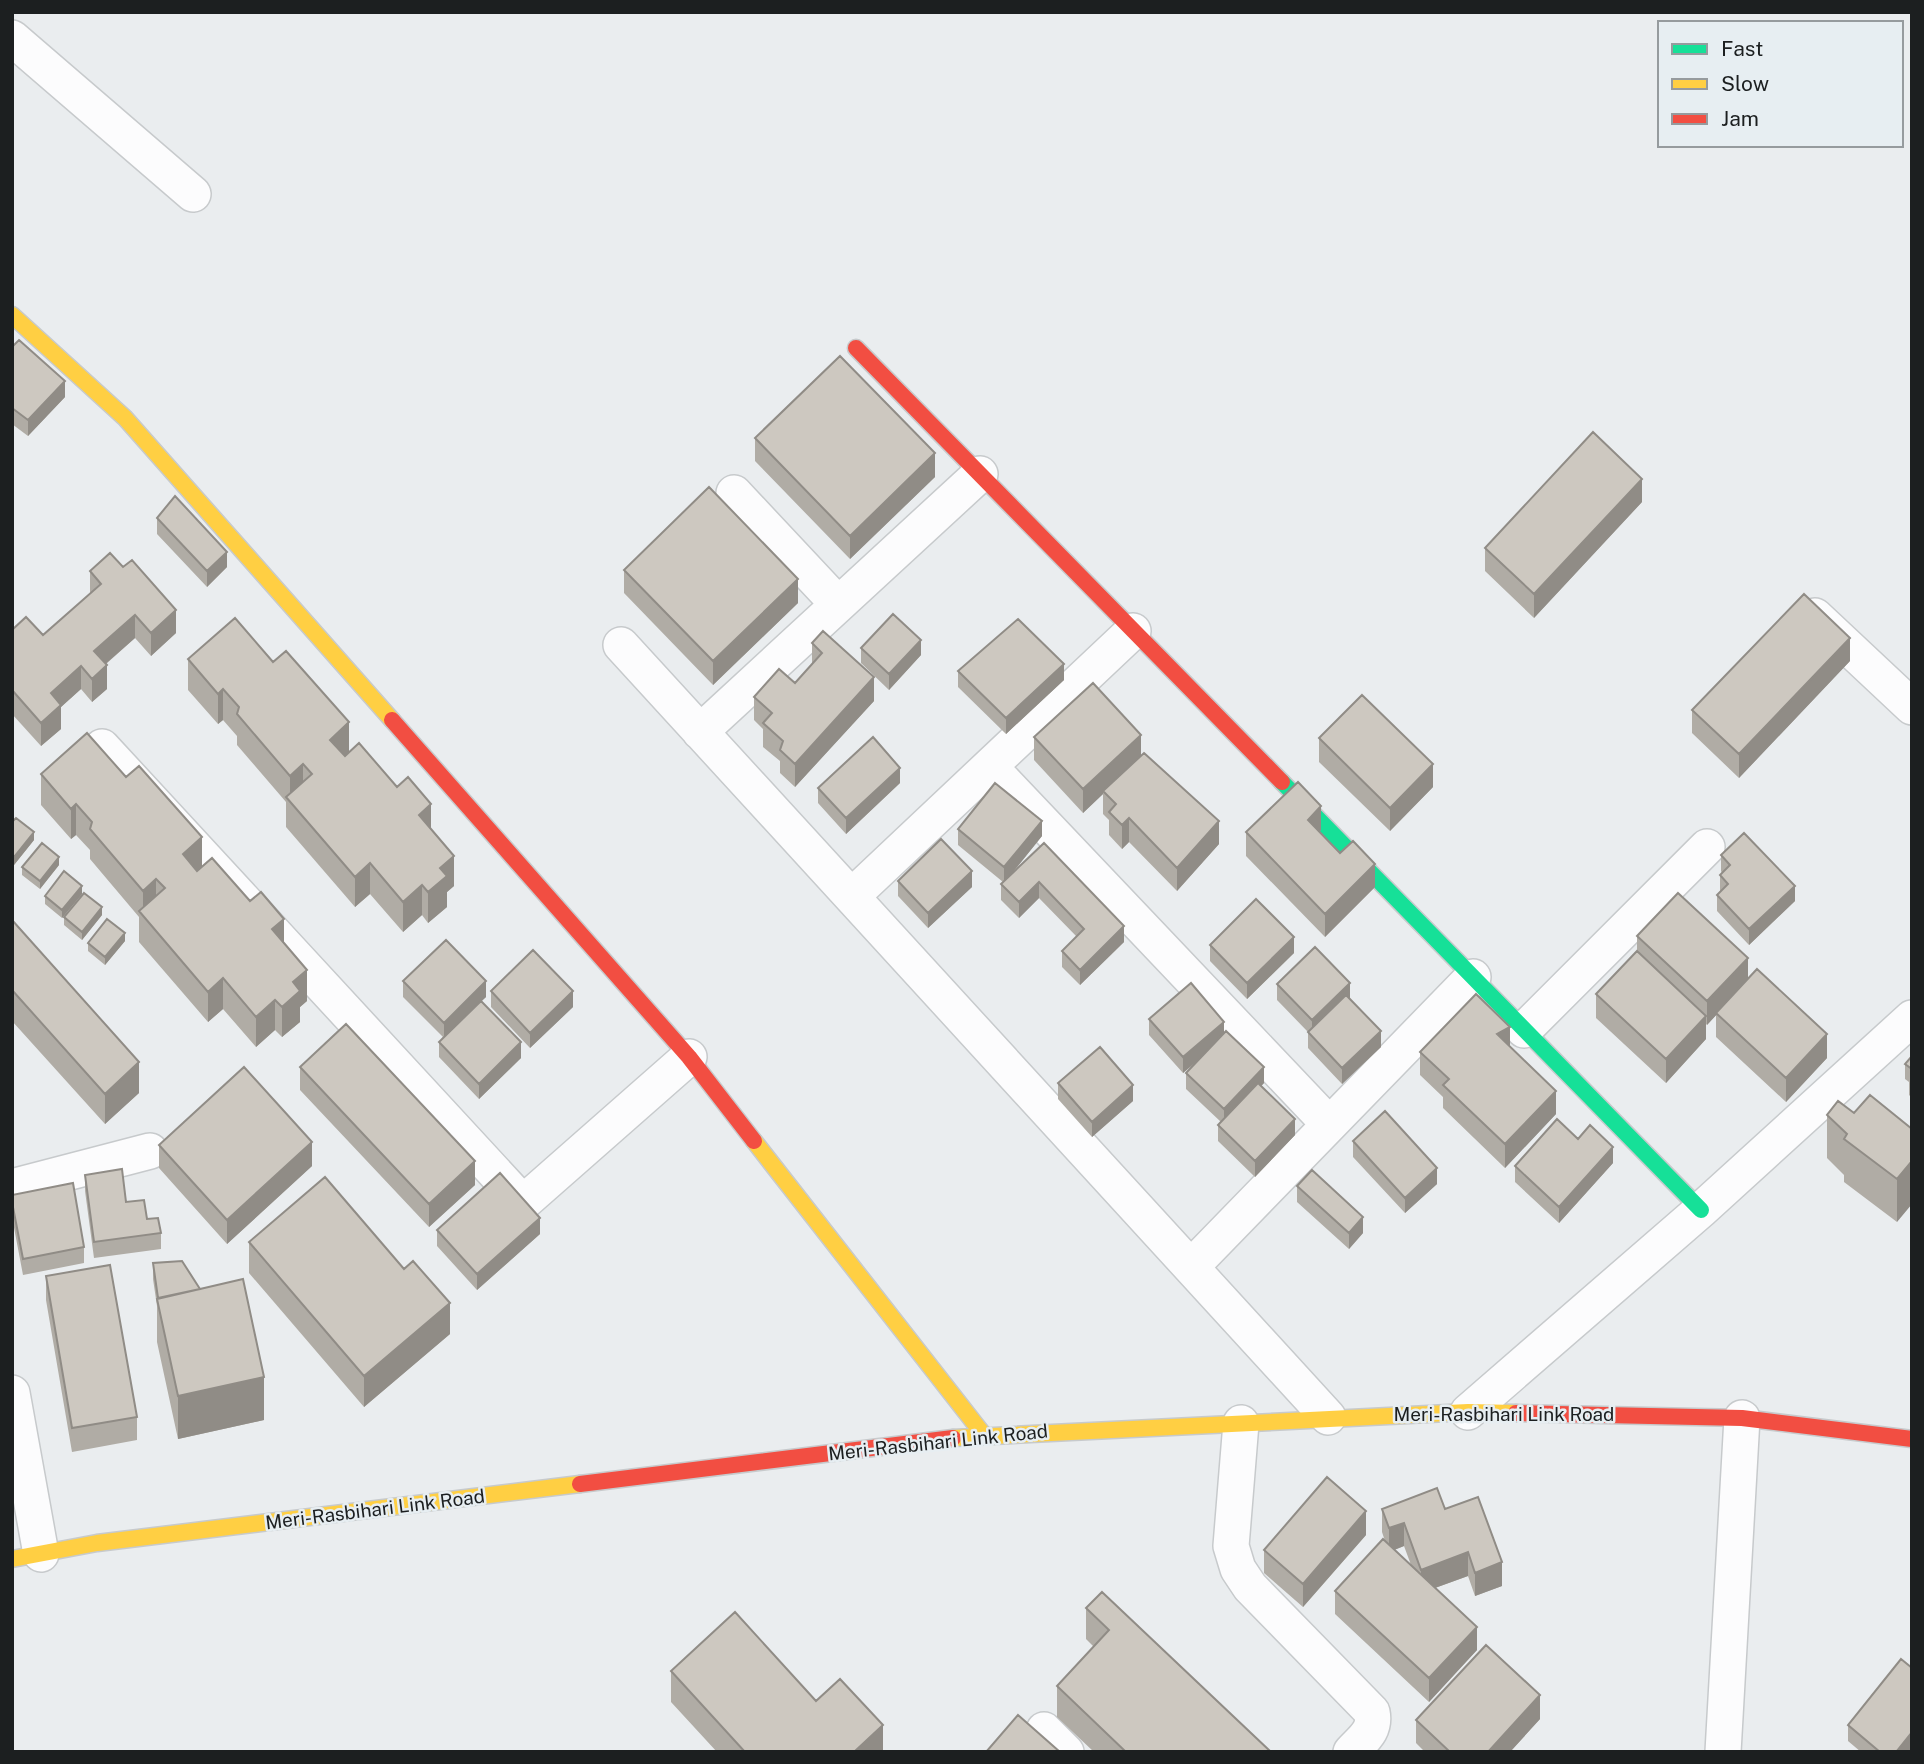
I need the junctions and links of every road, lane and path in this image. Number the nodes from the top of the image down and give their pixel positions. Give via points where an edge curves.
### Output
1 (12, 38) edge
2 (193, 194) dead end
3 (12, 315) edge
4 (856, 348) dead end
5 (980, 474) junction
6 (734, 493) dead end
7 (1799, 601) edge
8 (838, 604) junction
9 (1133, 631) junction
10 (621, 645) dead end
11 (1912, 707) edge
12 (700, 732) junction
13 (102, 747) edge
14 (989, 767) junction
15 (1707, 846) dead end
16 (852, 896) junction
17 (1473, 977) junction
18 (1912, 1018) edge
19 (1524, 1030) junction
20 (689, 1057) junction
21 (1329, 1124) junction
22 (150, 1151) dead end
23 (12, 1187) edge
24 (1701, 1210) junction
25 (1191, 1267) junction
26 (12, 1394) edge
27 (1468, 1412) junction
28 (1328, 1417) junction
29 (1742, 1418) junction
30 (1241, 1423) junction
31 (984, 1434) junction
32 (1912, 1438) edge
33 (27, 1557) edge
34 (1351, 1752) edge
35 (1723, 1752) edge

1 - 2 street
3 - 20 street via 125,418
4 - 5 street
5 - 8 street
5 - 9 street
6 - 8 street
7 - 11 street
8 - 12 street
9 - 14 street
9 - 17 street
10 - 12 street
12 - 16 street
13 - 20 street via 523,1203
14 - 16 street
14 - 21 street
15 - 19 street
16 - 25 street
17 - 19 street
17 - 21 street
18 - 24 street
19 - 24 street
20 - 31 street
21 - 25 street
22 - 23 street
24 - 27 street
25 - 28 street
26 - 33 street
27 - 28 street, Meri-Rasbihari Link Road
27 - 29 street, Meri-Rasbihari Link Road
28 - 30 street, Meri-Rasbihari Link Road
29 - 32 street, Meri-Rasbihari Link Road
29 - 35 street
30 - 31 street, Meri-Rasbihari Link Road
30 - 34 street via 1231,1546 1238,1569 1250,1587 1366,1703 1374,1723
31 - 33 street, Meri-Rasbihari Link Road via 97,1543

